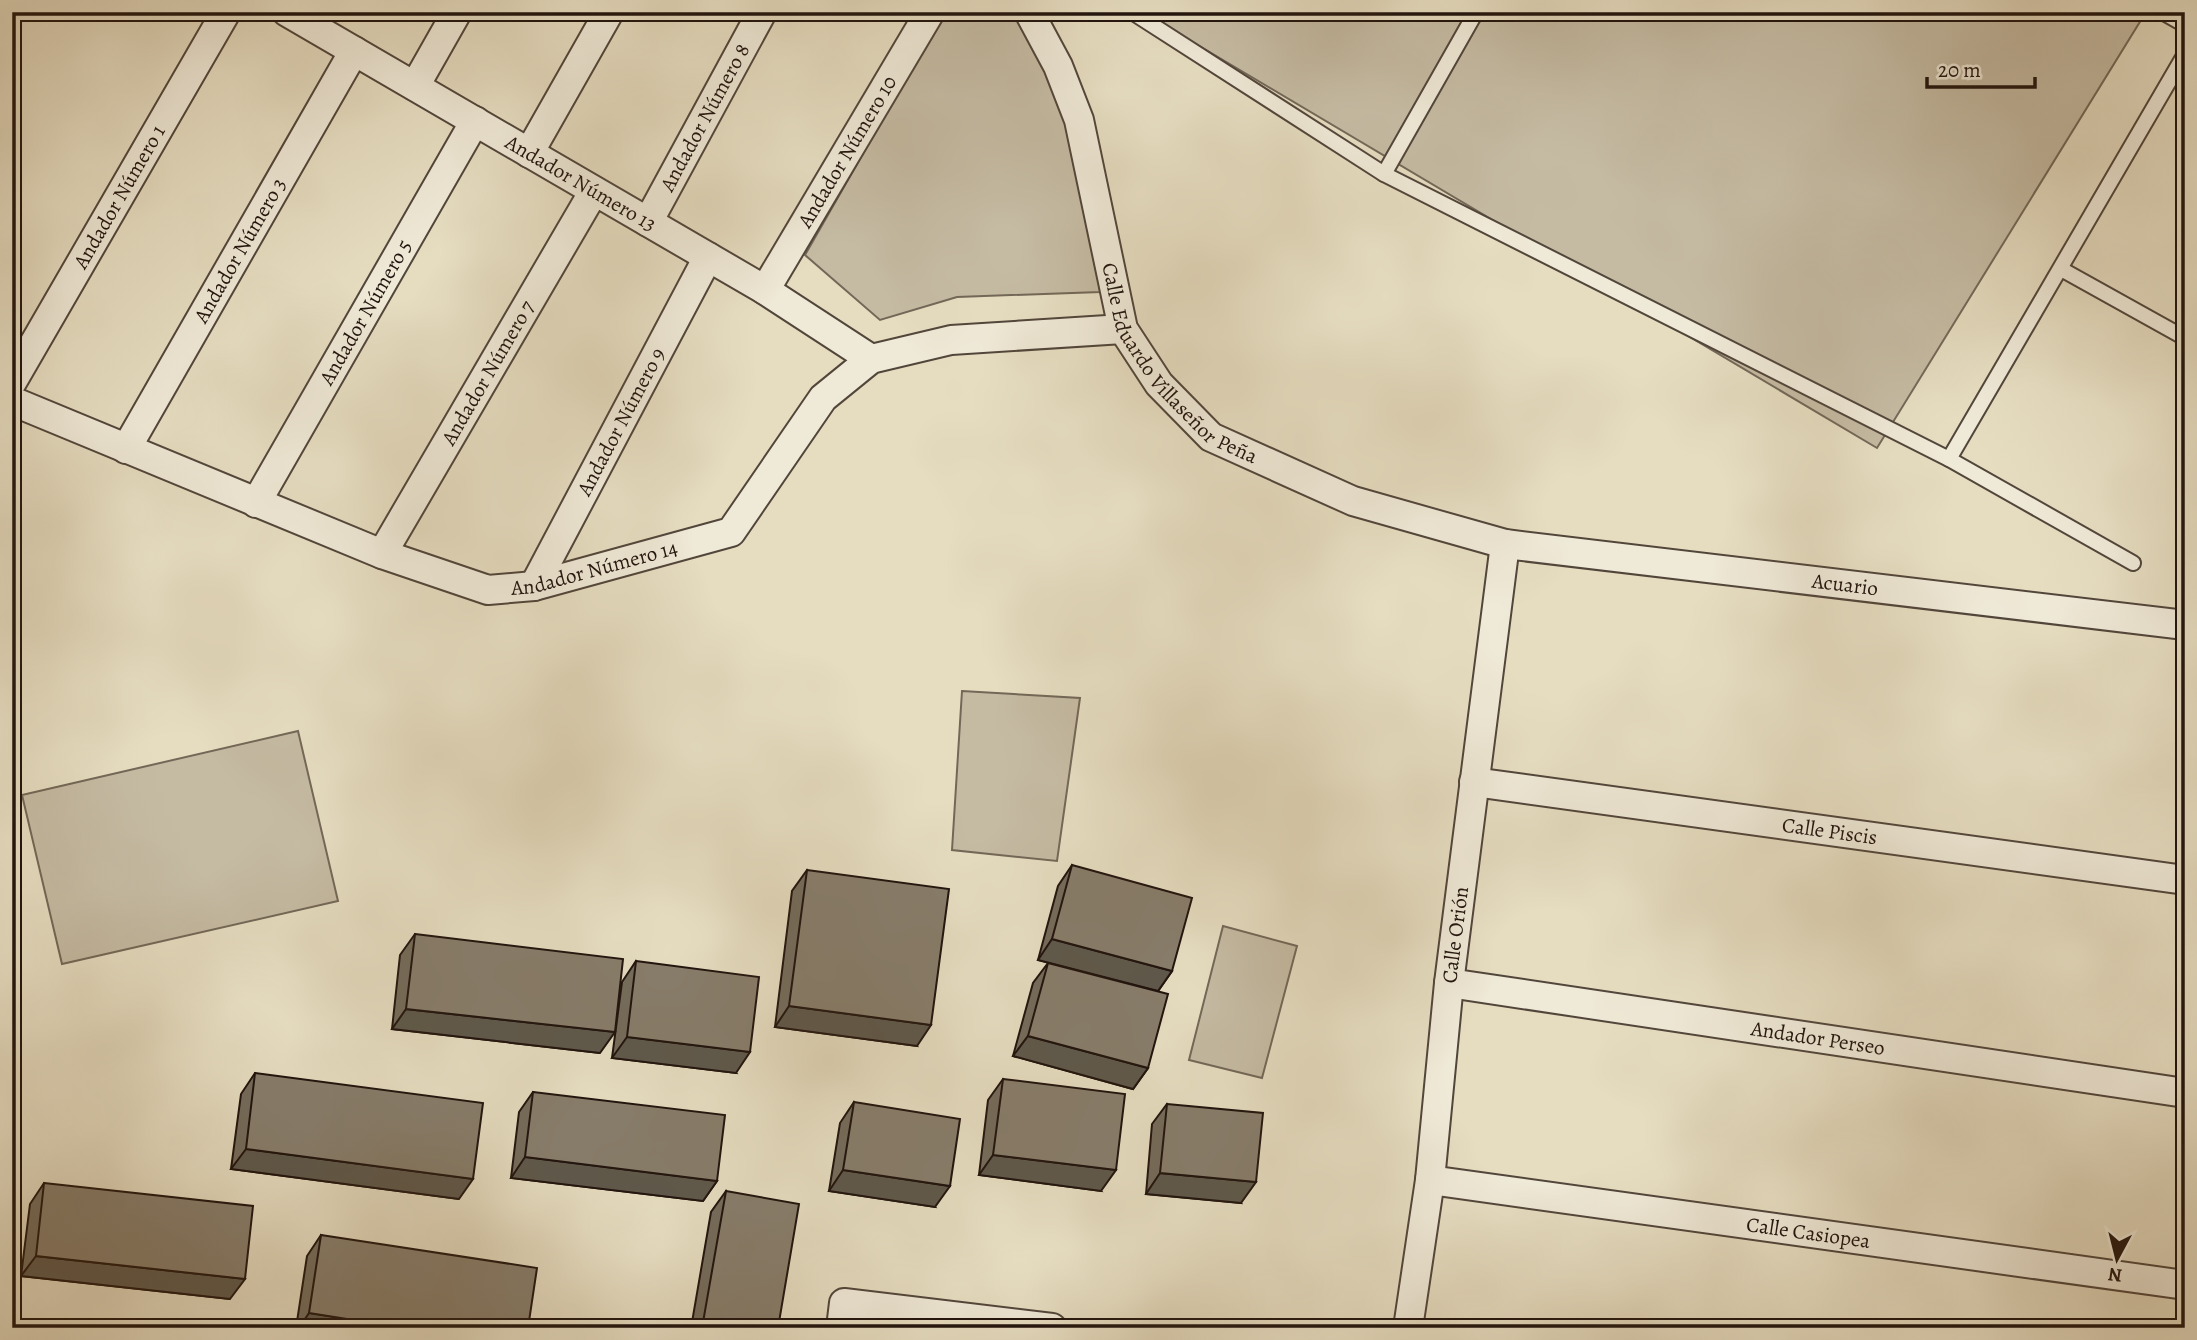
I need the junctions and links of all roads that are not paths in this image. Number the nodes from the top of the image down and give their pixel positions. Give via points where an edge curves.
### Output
1 (226, 12) edge
2 (457, 12) edge
3 (609, 12) edge
4 (762, 12) edge
5 (930, 12) edge
6 (1029, 12) edge
7 (1132, 12) edge
8 (1476, 12) edge
9 (2162, 12) edge
10 (289, 13) edge
11 (1152, 18) edge
12 (2185, 25) edge
13 (354, 51) junction
14 (2185, 54) edge
15 (415, 86) junction
16 (475, 121) junction
17 (529, 153) junction
18 (1384, 174) junction
19 (594, 191) junction
20 (648, 222) junction
21 (708, 257) junction
22 (2061, 269) junction
23 (765, 290) junction
24 (1124, 329) junction
25 (2185, 338) edge
26 (871, 359) junction
27 (12, 382) edge
28 (12, 401) edge
29 (126, 449) junction
30 (1949, 459) junction
31 (256, 503) junction
32 (1505, 544) junction
33 (383, 554) junction
34 (2133, 563) dead end
35 (534, 586) junction
36 (2185, 625) edge
37 (1474, 782) junction
38 (2185, 880) edge
39 (1449, 983) junction
40 (2185, 1093) edge
41 (1430, 1180) junction
42 (2185, 1285) edge
43 (843, 1315) edge
44 (1052, 1328) edge
45 (1408, 1328) edge

1 - 27 street, Andador Número 1
2 - 15 street
3 - 17 street
4 - 20 street, Andador Número 8
5 - 23 street, Andador Número 10
6 - 24 street, Calle Eduardo Villaseñor Peña via 1058,66 1079,120
7 - 11 lane
8 - 18 lane
9 - 12 lane
10 - 13 street, Andador Número 13
11 - 18 lane
13 - 15 street, Andador Número 13
13 - 29 street, Andador Número 3
14 - 22 lane
15 - 16 street, Andador Número 13
16 - 17 street, Andador Número 13
16 - 31 street, Andador Número 5
17 - 19 street, Andador Número 13
18 - 30 lane
19 - 20 street, Andador Número 13
19 - 33 street, Andador Número 7
20 - 21 street, Andador Número 13
21 - 23 street, Andador Número 13
21 - 35 street, Andador Número 9
22 - 25 lane
22 - 30 lane
23 - 26 street, Andador Número 13
24 - 26 street, Andador Número 14 via 951,340
24 - 32 street, Calle Eduardo Villaseñor Peña via 1159,384 1211,437 1353,502
26 - 35 street, Andador Número 14 via 823,398 732,532
28 - 29 street, Andador Número 14
29 - 31 street, Andador Número 14
30 - 34 lane
31 - 33 street, Andador Número 14
32 - 36 street, Acuario
32 - 37 street, Calle Orión
33 - 35 street, Andador Número 14 via 488,590
37 - 38 street, Calle Piscis
37 - 39 street, Calle Orión
39 - 40 street, Andador Perseo
39 - 41 street, Calle Orión
41 - 42 street, Calle Casiopea
41 - 45 street, Calle Orión
43 - 44 street

